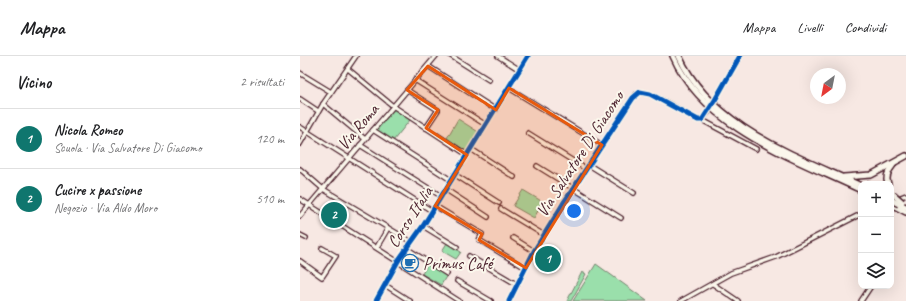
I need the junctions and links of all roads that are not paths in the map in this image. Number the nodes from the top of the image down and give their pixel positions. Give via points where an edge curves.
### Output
1 (355, 56) edge
2 (436, 56) edge
3 (451, 56) edge
4 (498, 56) edge
5 (528, 56) edge
6 (673, 56) edge
7 (679, 56) edge
8 (740, 56) edge
9 (428, 66) junction
10 (348, 69) junction
11 (520, 70) junction
12 (300, 73) edge
13 (415, 80) junction
14 (489, 80) dead end
15 (691, 82) junction
16 (509, 88) junction
17 (407, 90) junction
18 (331, 92) junction
19 (300, 100) edge
20 (716, 100) dead end
21 (323, 104) junction
22 (393, 106) junction
23 (496, 110) junction
24 (318, 111) junction
25 (708, 113) dead end
26 (702, 120) junction
27 (486, 125) junction
28 (300, 127) edge
29 (426, 128) junction
30 (373, 130) junction
31 (307, 132) junction
32 (528, 133) dead end
33 (365, 139) junction
34 (300, 144) edge
35 (360, 144) junction
36 (602, 145) junction
37 (756, 149) dead end
38 (471, 150) junction
39 (466, 154) junction
40 (906, 156) edge
41 (348, 159) junction
42 (894, 164) junction
43 (589, 165) junction
44 (537, 166) dead end
45 (300, 169) edge
46 (586, 170) junction
47 (454, 174) junction
48 (514, 177) dead end
49 (843, 177) junction
50 (451, 180) junction
51 (888, 181) edge
52 (858, 184) edge
53 (574, 188) junction
54 (323, 189) junction
55 (445, 189) junction
56 (858, 189) edge
57 (634, 193) dead end
58 (894, 195) edge
59 (906, 195) edge
60 (441, 196) junction
61 (300, 199) edge
62 (894, 199) edge
63 (499, 203) dead end
64 (900, 204) edge
65 (309, 205) junction
66 (435, 206) junction
67 (501, 209) dead end
68 (432, 211) junction
69 (906, 212) edge
70 (300, 216) edge
71 (858, 216) edge
72 (488, 217) dead end
73 (620, 218) dead end
74 (423, 226) junction
75 (388, 228) junction
76 (300, 235) edge
77 (544, 235) junction
78 (306, 238) dead end
79 (513, 238) dead end
80 (410, 242) junction
81 (377, 247) junction
82 (458, 247) dead end
83 (322, 248) dead end
84 (406, 248) junction
85 (534, 251) junction
86 (469, 256) dead end
87 (300, 260) edge
88 (398, 261) junction
89 (526, 268) junction
90 (447, 274) dead end
91 (458, 281) dead end
92 (518, 284) junction
93 (714, 284) junction
94 (385, 285) junction
95 (869, 289) edge
96 (376, 301) edge
97 (410, 301) edge
98 (459, 301) edge
99 (491, 301) edge
100 (509, 301) edge
101 (682, 301) edge
102 (737, 301) edge
103 (860, 301) edge

1 - 10 street
2 - 9 street, Via Roma
3 - 14 street
4 - 11 street
5 - 11 street
6 - 15 highway
7 - 15 highway
8 - 20 street
9 - 13 street, Via Roma
9 - 23 street
10 - 18 street
10 - 22 street
11 - 16 street
12 - 18 street
13 - 17 street, Via Roma
13 - 27 street
15 - 49 highway via 742,127
15 - 56 highway via 708,105 740,131
16 - 23 street
16 - 36 street
17 - 22 street, Via Roma
17 - 29 street via 438,110
18 - 21 street
19 - 24 street
21 - 24 street
21 - 33 street
22 - 29 street
22 - 30 street, Via Roma
23 - 27 street
24 - 31 street
25 - 26 street
26 - 36 street, Via Salvatore Di Giacomo via 650,94 640,92 633,98
26 - 37 street
27 - 38 street
28 - 31 street
29 - 39 street
30 - 33 street, Via Roma
30 - 50 street
31 - 34 street
31 - 41 street
32 - 46 street
33 - 35 street, Via Roma
35 - 41 street, Via Roma
35 - 60 street
36 - 43 street, Via Salvatore Di Giacomo
38 - 39 street, Corso Italia
38 - 48 street
39 - 47 street, Corso Italia
40 - 42 highway
41 - 54 street, Via Roma
41 - 68 street
42 - 49 highway via 871,175
42 - 51 highway via 889,170
43 - 46 street, Via Salvatore Di Giacomo
43 - 57 street
44 - 53 street
45 - 54 street
46 - 53 street, Via Salvatore Di Giacomo
47 - 50 street, Corso Italia
47 - 63 street
49 - 52 highway
50 - 55 street, Corso Italia
53 - 73 street
53 - 77 street, Via Salvatore Di Giacomo
54 - 65 street, Via Roma
54 - 75 street
55 - 60 street, Corso Italia
55 - 72 street
58 - 64 highway, bridge
59 - 62 street
60 - 66 street, Corso Italia
61 - 65 street
64 - 69 highway
65 - 70 street, Via Roma
65 - 81 street
66 - 68 street, Corso Italia
66 - 89 street via 482,234 479,240
67 - 77 street
68 - 74 street, Corso Italia
71 - 93 street via 776,257 731,273
74 - 80 street, Corso Italia
74 - 82 street
75 - 80 street
75 - 81 street
76 - 78 street
77 - 85 street, Via Salvatore Di Giacomo
79 - 85 street
80 - 84 street, Corso Italia
81 - 88 street
83 - 87 street via 336,256 322,277
84 - 88 street, Corso Italia
84 - 90 street
85 - 89 street, Via Salvatore Di Giacomo
86 - 92 street
88 - 94 street, Corso Italia
88 - 98 street
89 - 92 street, Via Salvatore Di Giacomo
91 - 99 street
92 - 100 street, Via Salvatore Di Giacomo
93 - 101 street
93 - 102 street
94 - 96 street, Corso Italia
94 - 97 street
95 - 103 street

